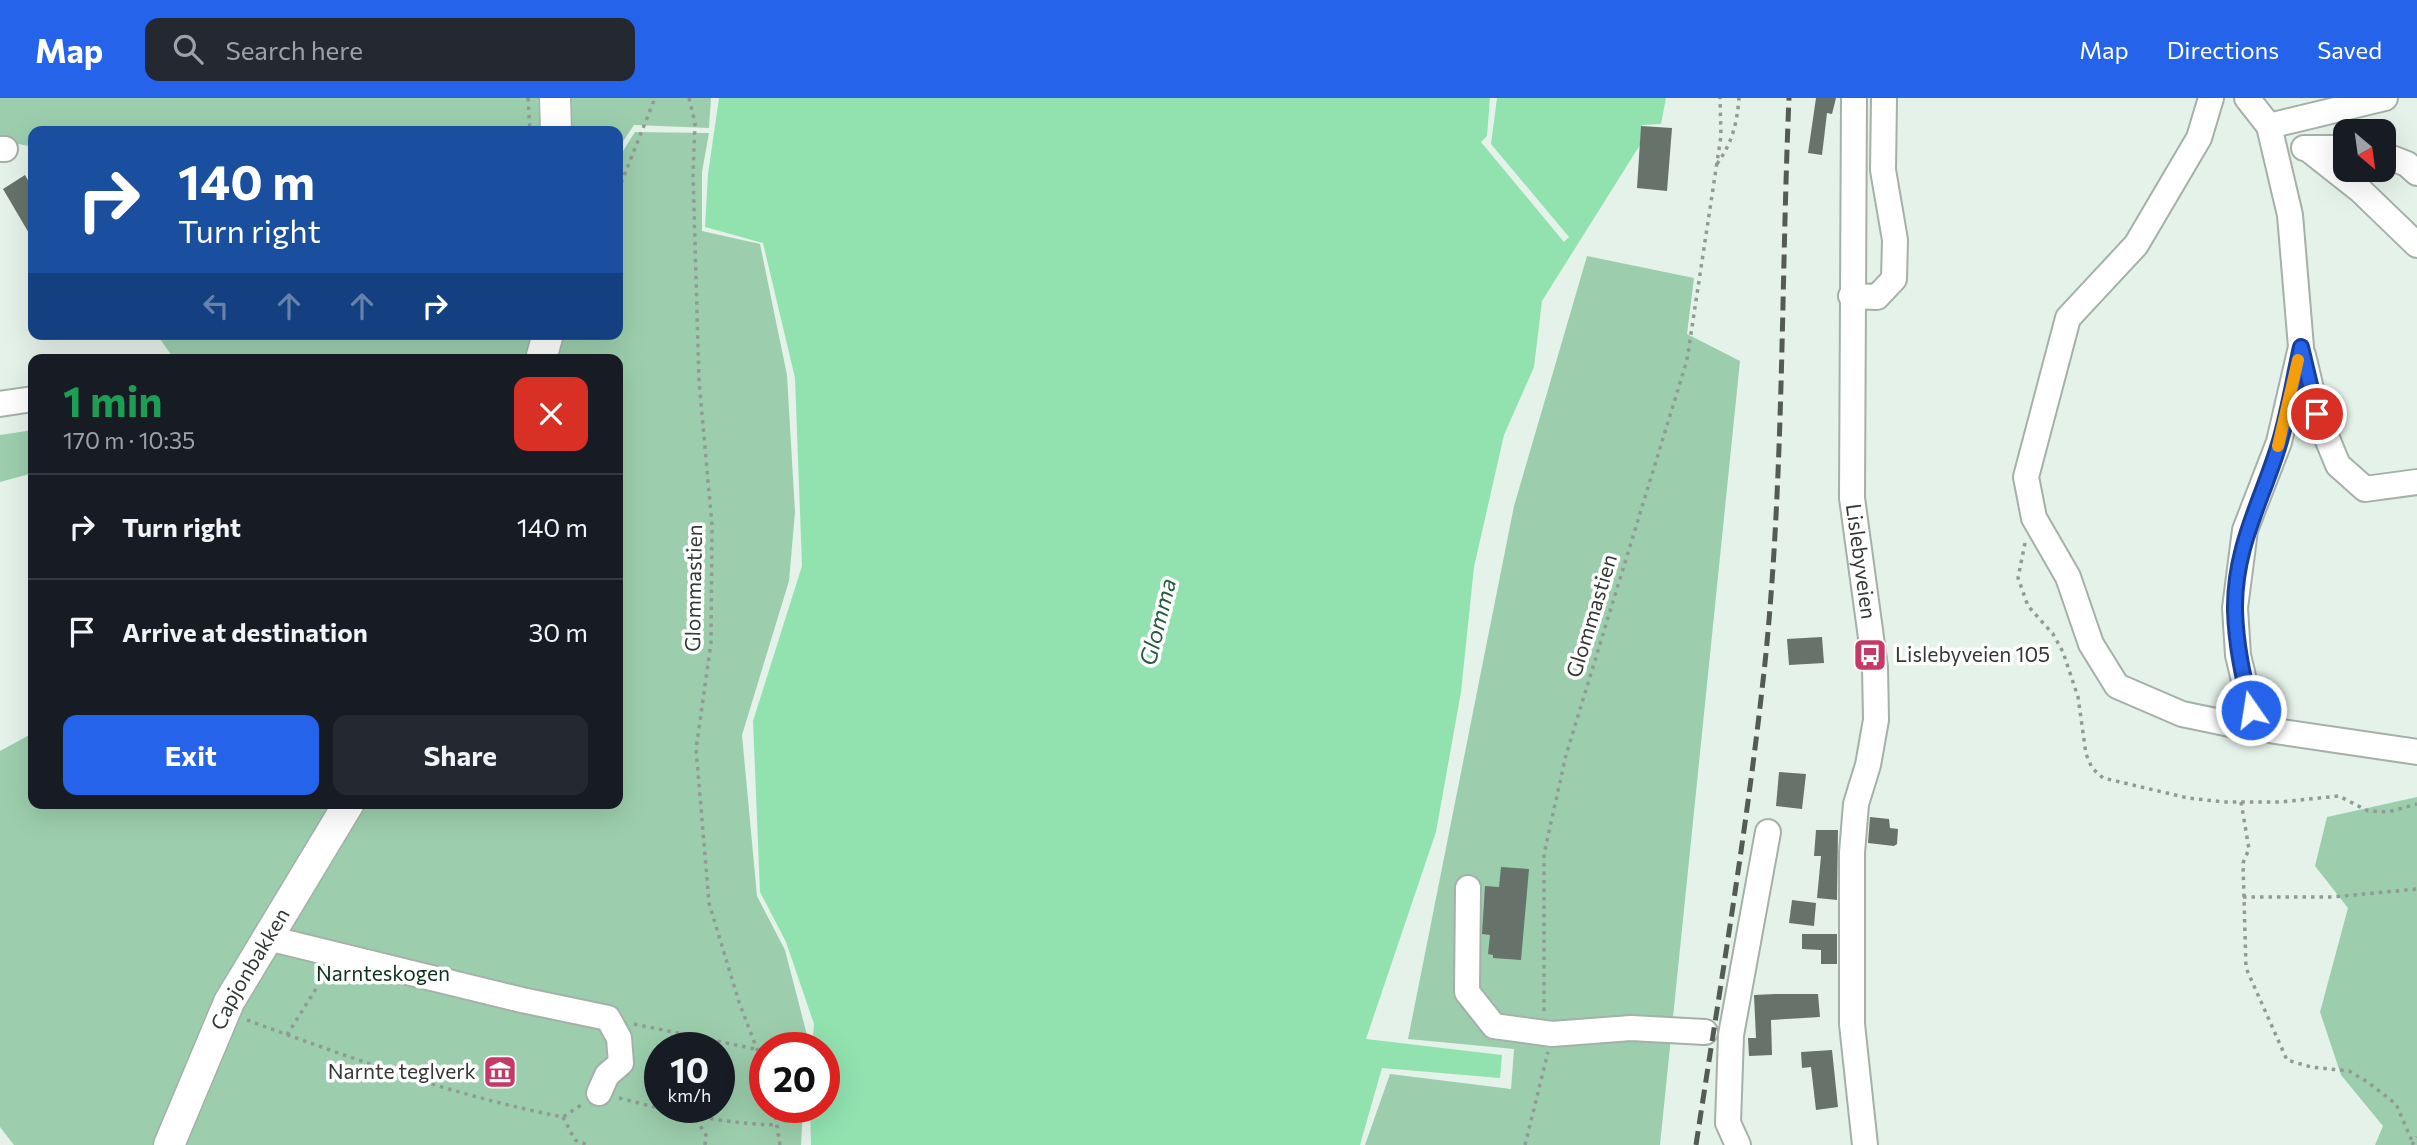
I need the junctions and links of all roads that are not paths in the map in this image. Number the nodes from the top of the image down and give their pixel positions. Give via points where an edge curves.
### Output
1 (555, 98) edge
2 (1854, 98) edge
3 (1884, 98) edge
4 (2211, 98) edge
5 (2247, 98) edge
6 (2385, 98) edge
7 (556, 126) edge
8 (2271, 134) junction
9 (2333, 148) edge
10 (2308, 149) junction
11 (2396, 160) edge
12 (2417, 173) edge
13 (2417, 245) edge
14 (1851, 296) junction
15 (2301, 347) junction
16 (28, 400) edge
17 (0, 404) edge
18 (2417, 482) edge
19 (2235, 725) junction
20 (2417, 752) edge
21 (345, 809) edge
22 (1768, 832) dead end
23 (1468, 888) dead end
24 (268, 938) junction
25 (1719, 1034) junction
26 (599, 1093) road end
27 (169, 1145) edge
28 (1738, 1145) edge
29 (1865, 1145) edge

1 - 7 main road
2 - 14 street, Lislebyveien
3 - 14 street via 1883,170 1895,240 1894,279 1877,297
4 - 19 street via 2199,138 2136,245 2068,318 2026,477 2034,518 2068,577 2091,644 2117,686 2182,714
5 - 8 street
6 - 8 street
8 - 10 street
8 - 15 street via 2290,215
9 - 10 street
10 - 13 street via 2360,190
11 - 12 street
14 - 29 street, Lislebyveien via 1852,498 1876,693 1876,720 1856,804 1852,853 1852,1024
15 - 18 street via 2317,414 2337,465 2365,489
15 - 19 street via 2279,442 2245,530 2235,608 2238,655 2251,710
16 - 17 street
19 - 20 street
21 - 24 main road, Capjonbakken
22 - 25 street
23 - 25 street via 1467,992 1494,1026 1552,1034 1630,1028
24 - 26 street via 608,1018 619,1038 621,1063 607,1075
24 - 27 main road, Capjonbakken via 225,1012
25 - 28 street via 1728,1123

